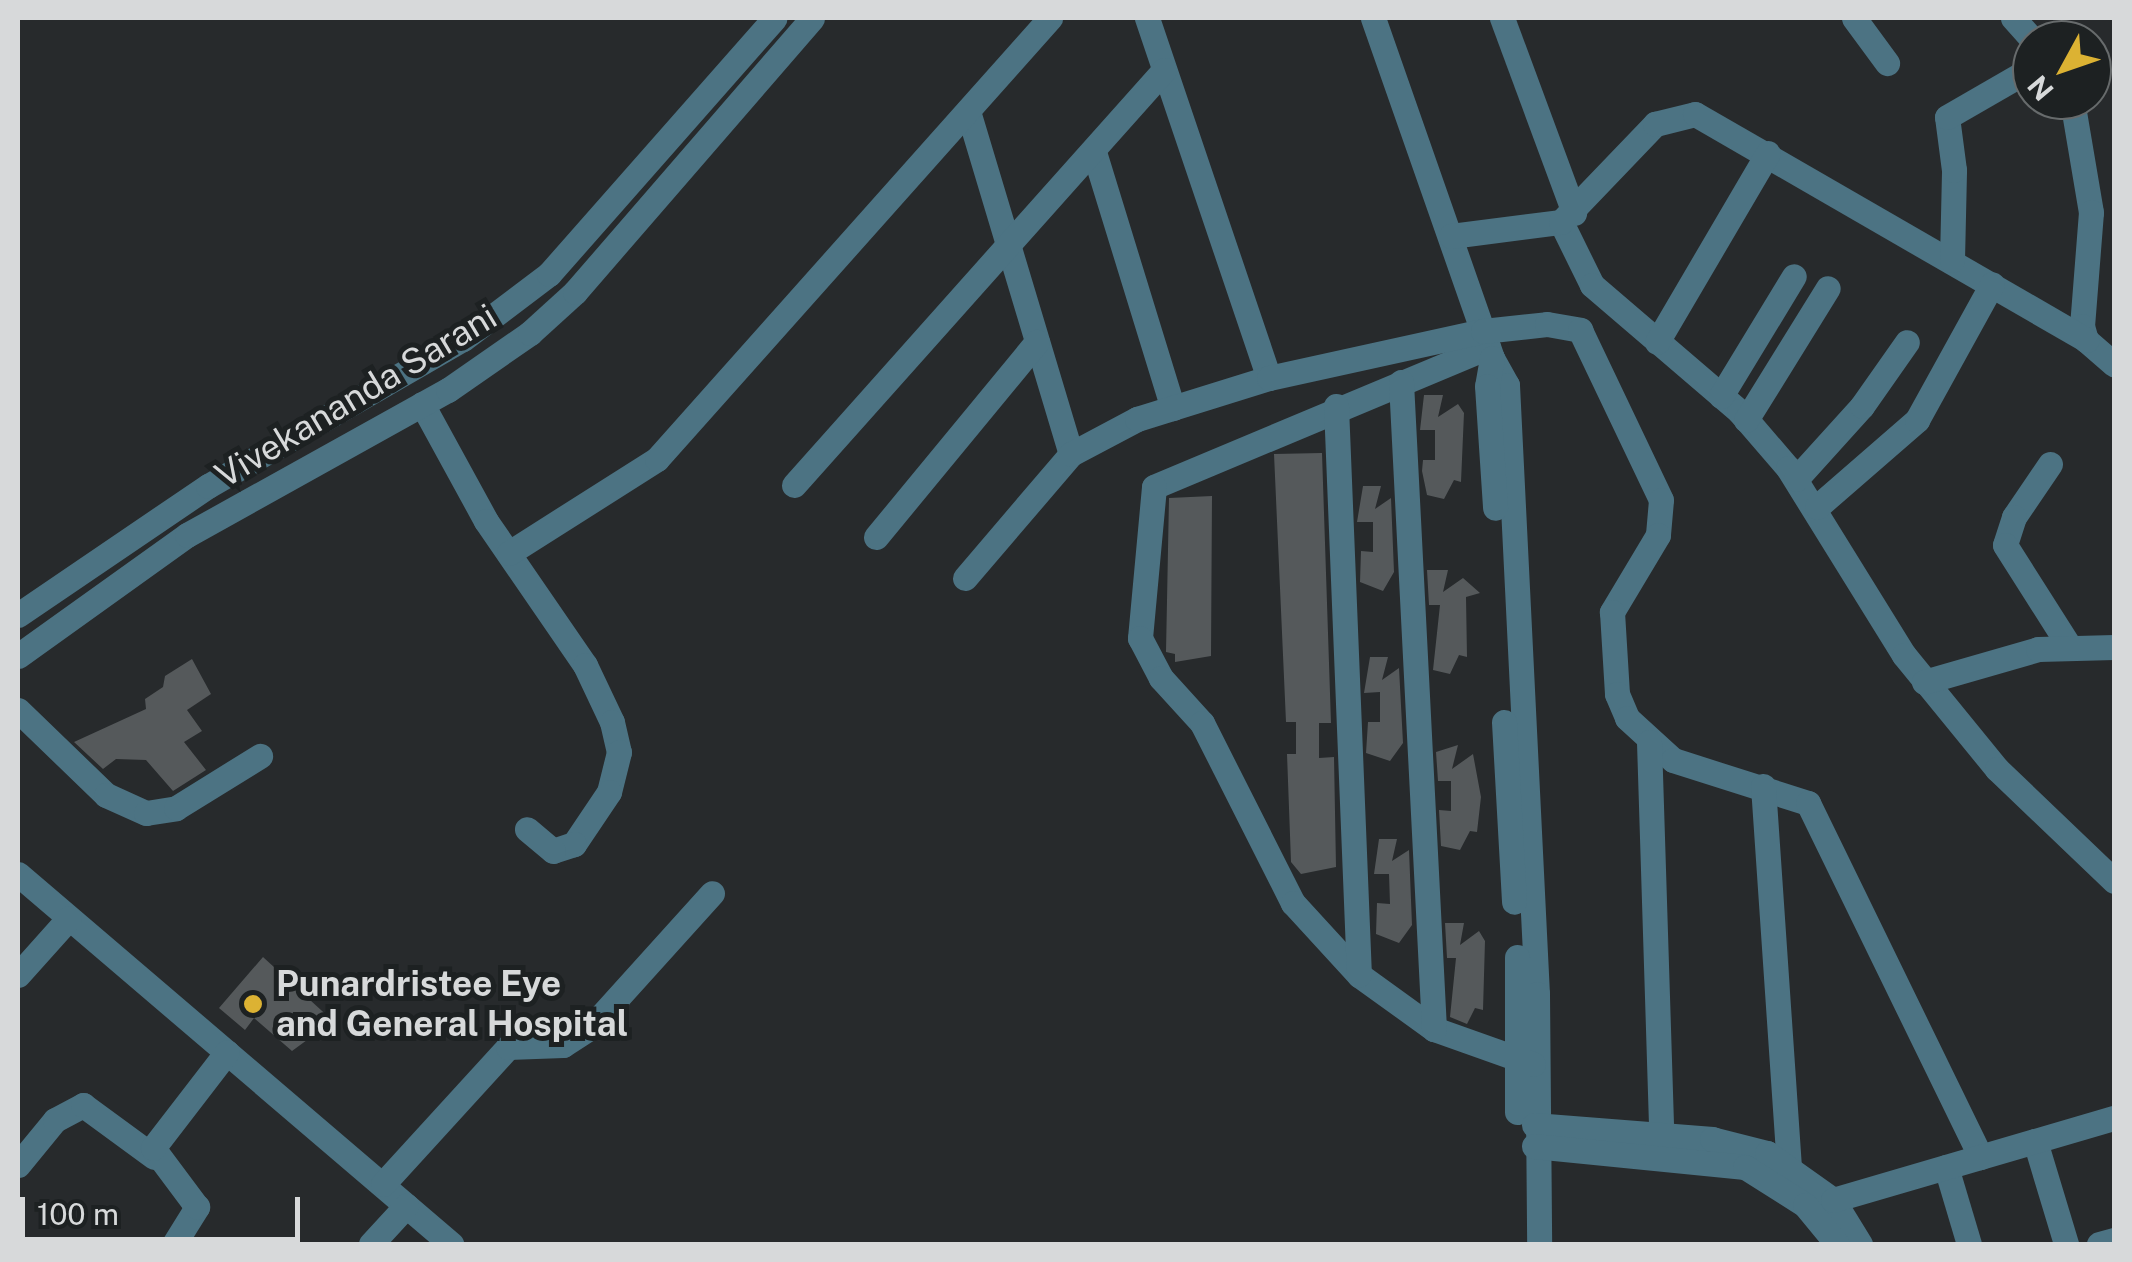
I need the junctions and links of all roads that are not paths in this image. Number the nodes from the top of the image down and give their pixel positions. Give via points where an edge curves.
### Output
1 (775, 18) edge
2 (812, 18) edge
3 (1050, 18) edge
4 (1147, 18) edge
5 (1374, 18) edge
6 (1502, 18) edge
7 (1854, 18) edge
8 (1886, 63) dead end
9 (1164, 70) junction
10 (2012, 80) edge
11 (968, 112) junction
12 (2076, 120) edge
13 (1094, 152) junction
14 (1768, 153) junction
15 (1567, 217) junction
16 (1451, 236) junction
17 (1010, 250) junction
18 (1952, 260) junction
19 (1794, 276) dead end
20 (1992, 284) junction
21 (1828, 288) dead end
22 (2086, 340) junction
23 (1038, 342) junction
24 (1657, 342) junction
25 (1907, 342) dead end
26 (1488, 346) junction
27 (2114, 364) edge
28 (1269, 378) junction
29 (1401, 382) junction
30 (1721, 396) junction
31 (1336, 406) junction
32 (1172, 408) junction
33 (412, 409) junction
34 (1746, 420) junction
35 (1071, 454) junction
36 (2050, 464) dead end
37 (1796, 479) junction
38 (794, 485) dead end
39 (1817, 507) junction
40 (876, 537) dead end
41 (509, 553) junction
42 (965, 578) dead end
43 (18, 615) edge
44 (2070, 646) junction
45 (2114, 647) edge
46 (18, 656) edge
47 (1924, 682) junction
48 (18, 710) edge
49 (1649, 742) junction
50 (260, 756) dead end
51 (1763, 786) junction
52 (527, 829) dead end
53 (18, 874) edge
54 (2114, 881) edge
55 (712, 893) dead end
56 (69, 918) junction
57 (1358, 974) junction
58 (18, 975) edge
59 (1434, 1029) junction
60 (227, 1052) junction
61 (1524, 1058) junction
62 (2114, 1118) edge
63 (1661, 1134) junction
64 (2034, 1141) junction
65 (1535, 1146) junction
66 (154, 1156) junction
67 (1982, 1157) junction
68 (1789, 1164) junction
69 (18, 1165) edge
70 (1946, 1167) junction
71 (383, 1184) junction
72 (1833, 1200) junction
73 (406, 1206) junction
74 (2114, 1240) edge
75 (174, 1244) edge
76 (371, 1244) edge
77 (451, 1244) edge
78 (1523, 1244) edge
79 (1539, 1244) edge
80 (1838, 1244) edge
81 (1860, 1244) edge
82 (1970, 1244) edge
83 (2066, 1244) edge
84 (2098, 1244) edge

1 - 43 street, Vivekananda Sarani via 549,274 463,339 266,451
2 - 33 street, Vivekananda Sarani via 575,292 516,344
3 - 11 street
4 - 9 street
5 - 16 street
6 - 15 street
7 - 8 street
9 - 13 street
9 - 28 street
10 - 18 street via 1947,117 1954,170
11 - 17 street
11 - 41 street via 658,459
12 - 22 street via 2092,212
13 - 17 street
13 - 32 street
14 - 15 street via 1695,114 1676,115 1638,139
14 - 18 street
14 - 24 street
15 - 16 street
15 - 24 street via 1592,285
16 - 26 street
17 - 23 street
17 - 38 street
18 - 20 street
19 - 30 street
20 - 22 street
20 - 39 street via 1911,429
21 - 34 street
22 - 27 street
23 - 35 street
23 - 40 street
24 - 30 street
25 - 37 street
26 - 28 street
26 - 29 street
26 - 49 street via 1547,324 1580,330 1661,500 1658,535 1618,592 1611,624 1616,694
26 - 61 street via 1507,385 1536,994
28 - 32 street
29 - 31 street
29 - 59 street
30 - 34 street
31 - 57 street
31 - 57 street via 1214,466 1154,487 1140,638 1161,678 1202,722 1294,903
32 - 35 street
33 - 41 street
33 - 46 street, Vivekananda Sarani via 147,561
34 - 37 street
35 - 42 street
36 - 44 street via 2014,518 2005,545
37 - 39 street
39 - 47 street
41 - 52 street via 585,666 606,704 619,752 609,792 574,844 553,852
44 - 45 street
44 - 47 street via 1999,658
47 - 54 street via 1997,769
48 - 50 street via 106,796 146,813 187,802
49 - 51 street via 1673,760
49 - 63 street
51 - 67 street via 1808,803 1827,833
51 - 68 street
53 - 56 street
55 - 71 street via 592,1026 563,1044 508,1047
56 - 58 street
56 - 60 street
57 - 59 street
59 - 61 street
60 - 66 street via 160,1135
60 - 71 street
61 - 65 street
61 - 78 street
62 - 64 street
63 - 65 street
63 - 68 street via 1747,1147
64 - 67 street
64 - 83 street
65 - 79 street
65 - 80 street via 1746,1167 1805,1205
66 - 69 street via 83,1105 55,1120
66 - 75 street via 198,1207
67 - 70 street
68 - 72 street
70 - 72 street
70 - 82 street
71 - 73 street
72 - 81 street
73 - 76 street
73 - 77 street
74 - 84 street

